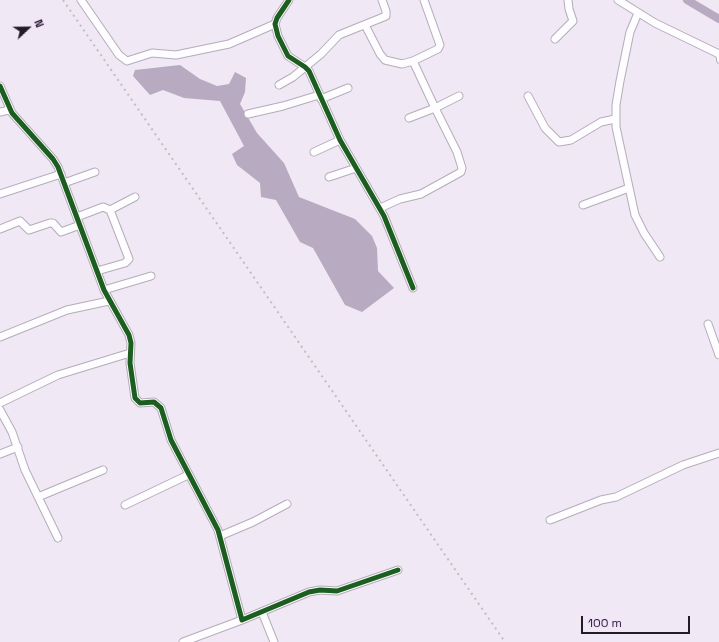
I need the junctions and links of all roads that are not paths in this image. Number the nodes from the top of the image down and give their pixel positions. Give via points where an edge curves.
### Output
1 (82, 0) edge
2 (289, 0) edge
3 (382, 0) edge
4 (424, 0) edge
5 (568, 0) edge
6 (618, 0) edge
7 (638, 13) junction
8 (275, 24) junction
9 (365, 25) junction
10 (555, 39) dead end
11 (719, 56) edge
12 (413, 61) junction
13 (305, 67) junction
14 (279, 85) dead end
15 (0, 86) edge
16 (348, 88) dead end
17 (459, 96) dead end
18 (528, 96) dead end
19 (320, 97) junction
20 (435, 108) junction
21 (9, 110) junction
22 (0, 112) edge
23 (248, 114) dead end
24 (409, 118) dead end
25 (615, 118) junction
26 (340, 140) junction
27 (314, 152) dead end
28 (356, 168) junction
29 (95, 172) dead end
30 (61, 174) junction
31 (328, 178) dead end
32 (64, 183) junction
33 (629, 188) junction
34 (0, 194) edge
35 (135, 197) dead end
36 (583, 205) dead end
37 (380, 208) junction
38 (110, 210) junction
39 (77, 218) junction
40 (80, 226) junction
41 (0, 228) edge
42 (660, 257) dead end
43 (97, 271) junction
44 (151, 276) dead end
45 (413, 288) dead end
46 (104, 290) junction
47 (109, 301) junction
48 (708, 324) dead end
49 (0, 337) edge
50 (130, 353) junction
51 (719, 355) edge
52 (0, 403) edge
53 (0, 410) edge
54 (18, 447) junction
55 (719, 453) edge
56 (0, 454) edge
57 (103, 470) dead end
58 (188, 475) junction
59 (38, 497) junction
60 (287, 504) dead end
61 (125, 505) dead end
62 (550, 520) dead end
63 (220, 536) junction
64 (58, 538) dead end
65 (398, 570) dead end
66 (262, 612) junction
67 (242, 620) junction
68 (183, 642) edge
69 (274, 642) edge

1 - 8 street via 119,55 127,61 152,53 176,55 229,44
2 - 8 street
3 - 9 street via 386,16
4 - 12 street via 440,45 438,49
5 - 10 street via 573,21
6 - 7 street
7 - 11 street
7 - 25 street via 630,32 624,59
8 - 13 street via 288,56
9 - 12 street via 385,60 402,64
9 - 13 street via 339,35
12 - 20 street
13 - 14 street
13 - 19 street
15 - 21 street
16 - 19 street
17 - 20 street
18 - 25 street via 545,128 560,142 572,140 601,122
19 - 23 street
19 - 26 street
20 - 24 street
20 - 37 street via 457,152 461,172 421,194 400,199
21 - 22 street
21 - 30 street via 53,159
25 - 33 street
26 - 27 street
26 - 28 street
28 - 31 street
28 - 37 street
29 - 32 street
30 - 32 street
30 - 34 street
32 - 39 street
33 - 36 street
33 - 42 street via 638,223
35 - 38 street
37 - 45 street
38 - 39 street via 103,207
38 - 43 street via 130,258 125,263
39 - 40 street
40 - 41 street via 61,232 50,223 29,230 20,221
40 - 43 street
43 - 46 street
44 - 46 street
46 - 47 street
47 - 49 street via 67,310
47 - 50 street via 129,335
48 - 51 street
50 - 52 street via 58,375
50 - 58 street via 135,398 140,403 154,402 161,408 168,434
53 - 54 street
54 - 56 street
54 - 59 street via 25,470
55 - 62 street via 683,465 616,497
57 - 59 street
58 - 61 street
58 - 63 street
59 - 64 street
60 - 63 street
63 - 67 street
65 - 66 street via 337,591 309,592
66 - 67 street
66 - 69 street
67 - 68 street

